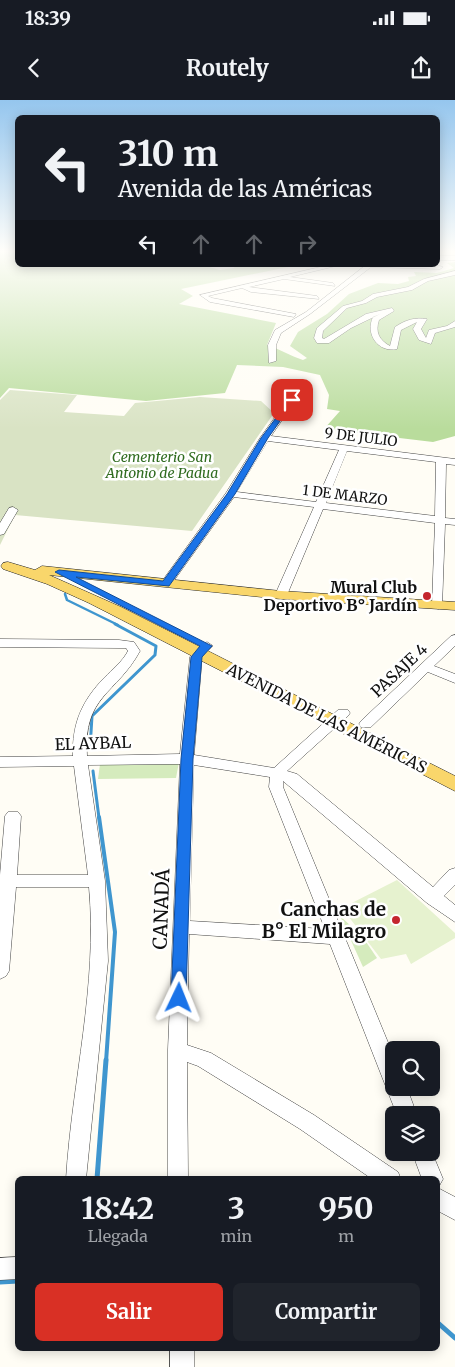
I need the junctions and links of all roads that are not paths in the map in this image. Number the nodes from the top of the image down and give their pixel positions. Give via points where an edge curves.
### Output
1 (277, 311) edge
2 (298, 311) edge
3 (311, 311) edge
4 (341, 311) edge
5 (381, 311) edge
6 (390, 311) edge
7 (294, 314) junction
8 (455, 323) edge
9 (283, 328) junction
10 (272, 361) dead end
11 (292, 400) dead end
12 (265, 438) junction
13 (344, 448) junction
14 (441, 460) junction
15 (455, 462) edge
16 (231, 494) junction
17 (317, 506) junction
18 (12, 510) dead end
19 (439, 520) junction
20 (455, 522) edge
21 (0, 532) edge
22 (4, 566) edge
23 (59, 572) junction
24 (166, 584) junction
25 (280, 595) junction
26 (438, 605) junction
27 (455, 606) edge
28 (455, 639) edge
29 (0, 643) edge
30 (203, 649) junction
31 (426, 667) junction
32 (455, 679) edge
33 (339, 717) junction
34 (366, 724) junction
35 (187, 759) junction
36 (0, 762) edge
37 (80, 762) junction
38 (455, 771) edge
39 (278, 773) junction
40 (455, 784) edge
41 (13, 816) dead end
42 (455, 874) edge
43 (4, 881) edge
44 (96, 881) junction
45 (434, 898) junction
46 (455, 915) edge
47 (182, 927) junction
48 (337, 937) junction
49 (0, 971) edge
50 (177, 1050) junction
51 (385, 1057) edge
52 (426, 1161) edge
53 (76, 1176) edge
54 (178, 1176) edge
55 (387, 1176) edge
56 (432, 1176) edge
57 (15, 1268) edge
58 (0, 1269) edge
59 (182, 1351) edge
60 (182, 1367) edge

1 - 7 street
2 - 7 street
3 - 9 street
4 - 5 street via 320,330 320,340 326,340
6 - 8 street via 376,319 373,334 390,348 394,347 398,329 405,324 424,321 417,329 423,340 428,342 432,332
7 - 9 street via 283,323
9 - 10 street via 272,345
11 - 12 street
12 - 13 street, 9 DE JULIO
12 - 16 street
13 - 14 street, 9 DE JULIO
13 - 17 street
14 - 15 street, 9 DE JULIO
14 - 19 street
16 - 17 street, 1 DE MARZO
16 - 24 street
17 - 19 street, 1 DE MARZO
17 - 25 street
18 - 21 street
19 - 20 street, 1 DE MARZO
19 - 26 street
22 - 23 main road
22 - 30 main road, AVENIDA DE LAS AMÉRICAS via 49,579
23 - 24 main road
23 - 30 main road, AVENIDA DE LAS AMÉRICAS
24 - 25 main road
25 - 26 main road
26 - 27 main road
28 - 31 street, PASAJE 4
29 - 37 street via 130,645 134,652 132,655 85,712
30 - 33 main road, AVENIDA DE LAS AMÉRICAS
30 - 35 street, CANADÁ via 196,660
31 - 32 street
31 - 34 street, PASAJE 4
33 - 34 main road, AVENIDA DE LAS AMÉRICAS
33 - 39 street
33 - 40 main road, AVENIDA DE LAS AMÉRICAS
34 - 38 main road, AVENIDA DE LAS AMÉRICAS
35 - 37 street, EL AYBAL
35 - 39 street, EL AYBAL
35 - 47 street, CANADÁ
36 - 37 street, EL AYBAL
37 - 44 street
39 - 45 street, EL AYBAL via 300,782
39 - 48 street via 276,787
41 - 43 street
42 - 45 street
43 - 44 street
43 - 49 street via 6,928
44 - 53 street via 100,956 92,1054
45 - 46 street, EL AYBAL
47 - 48 street
47 - 50 street, CANADÁ
48 - 51 street
50 - 54 street, CANADÁ
50 - 55 street via 204,1059
52 - 56 street
57 - 58 street
59 - 60 street

